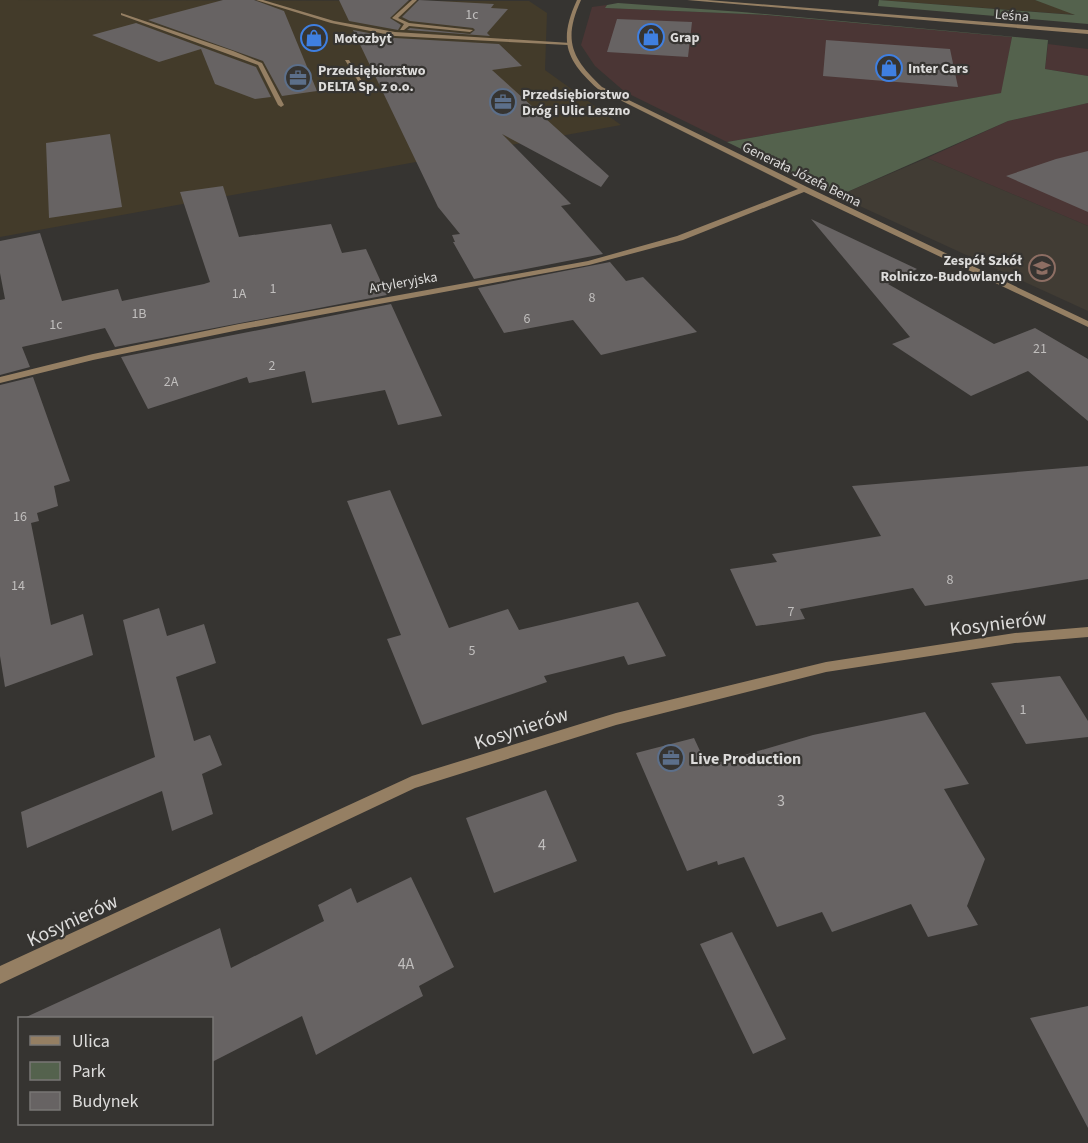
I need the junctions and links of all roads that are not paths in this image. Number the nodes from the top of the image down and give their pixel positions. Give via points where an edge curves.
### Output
1 (258, 0) edge
2 (415, 0) edge
3 (579, 0) edge
4 (689, 0) edge
5 (123, 14) dead end
6 (408, 24) junction
7 (470, 30) dead end
8 (1046, 30) junction
9 (1088, 32) edge
10 (395, 34) junction
11 (1088, 39) edge
12 (568, 43) junction
13 (347, 61) dead end
14 (368, 93) dead end
15 (280, 105) dead end
16 (804, 189) junction
17 (1088, 324) edge
18 (0, 380) edge
19 (1088, 632) edge
20 (0, 975) edge

1 - 10 street via 333,22
2 - 6 street via 395,18
3 - 12 street via 571,15
4 - 8 street, Leśna
5 - 15 street via 260,64
6 - 7 street
6 - 10 street
8 - 9 street
8 - 11 street
10 - 12 street
12 - 16 street, Generała Józefa Bema via 577,66 600,88
13 - 14 street
16 - 17 street, Generała Józefa Bema
16 - 18 street, Artyleryjska via 680,238 589,263 250,325
19 - 20 street, Kosynierów via 826,667 593,726 412,783

